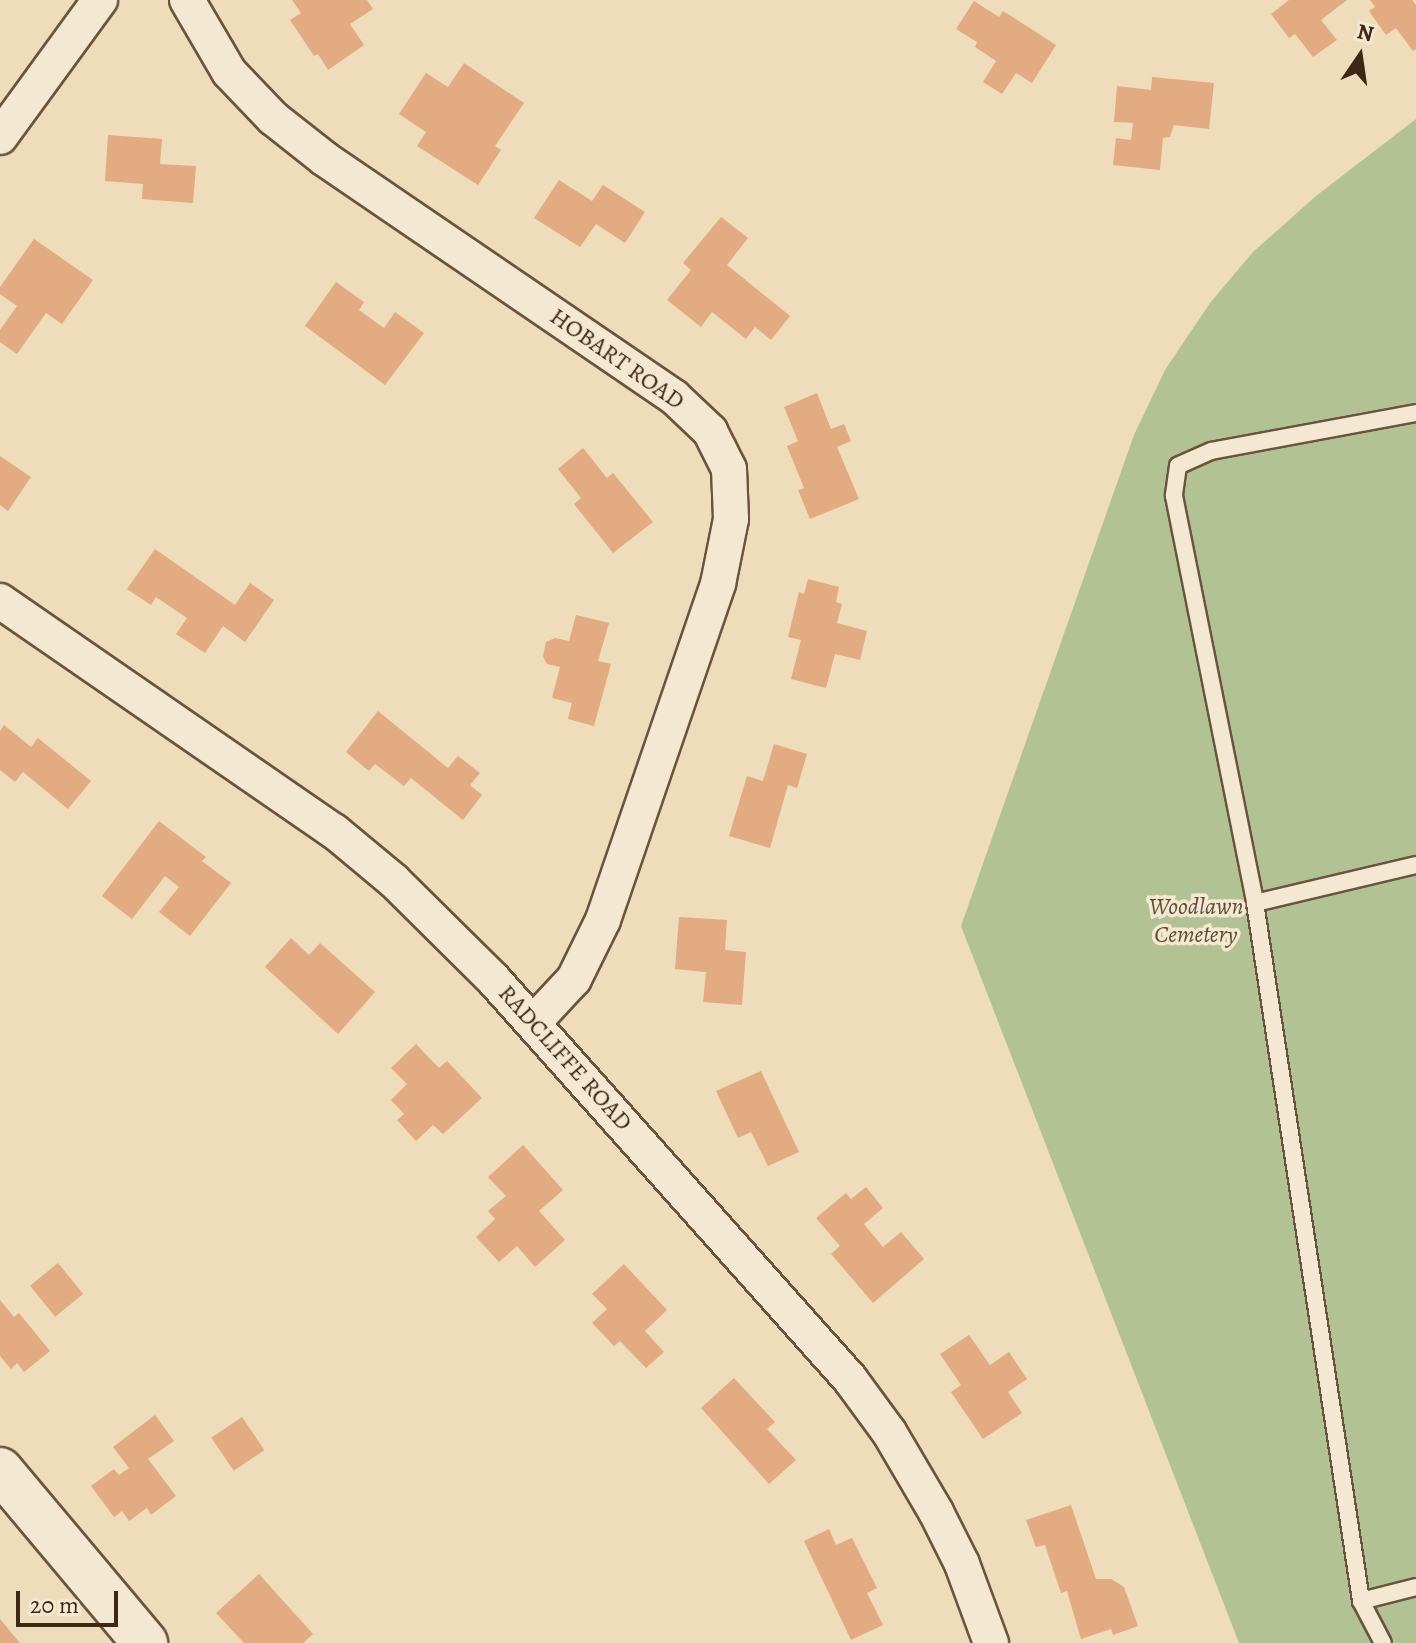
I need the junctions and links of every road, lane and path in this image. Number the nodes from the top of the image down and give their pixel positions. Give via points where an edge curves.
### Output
1 (100, 0) edge
2 (187, 0) edge
3 (0, 137) edge
4 (1416, 413) edge
5 (0, 601) edge
6 (1416, 865) edge
7 (1255, 903) junction
8 (533, 1023) junction
9 (0, 1470) edge
10 (1416, 1587) edge
11 (1361, 1601) junction
12 (145, 1643) edge
13 (991, 1643) edge
14 (1383, 1643) edge

1 - 3 street
2 - 8 street, HOBART ROAD via 221,60 273,118 325,159 656,383 710,431 729,469 730,530 718,584 603,920 574,979
4 - 7 lane via 1211,451 1178,466 1174,496
5 - 8 street, RADCLIFFE ROAD via 334,831 438,923
6 - 7 lane
7 - 11 lane
8 - 13 street, RADCLIFFE ROAD via 850,1379 936,1512
9 - 12 street
10 - 11 lane
11 - 14 lane

